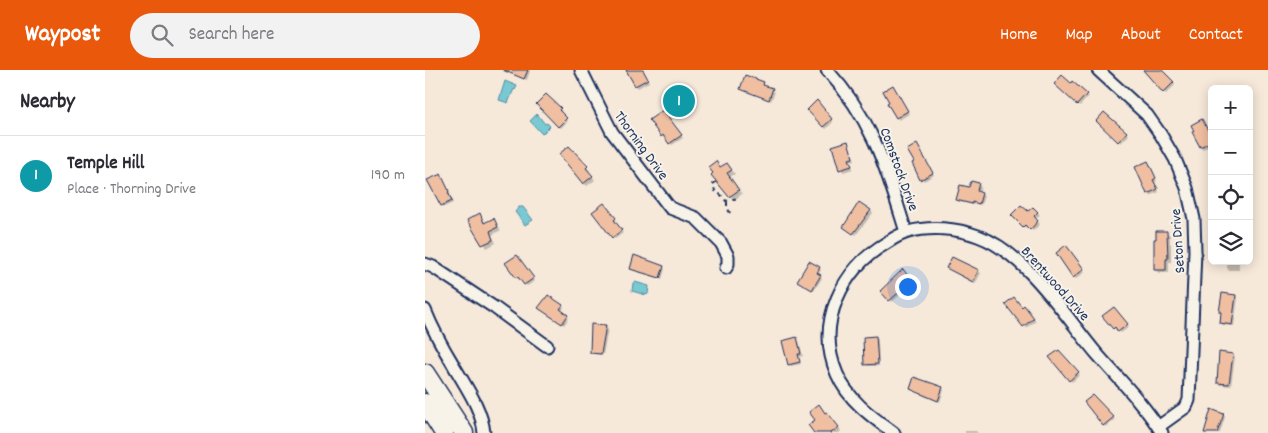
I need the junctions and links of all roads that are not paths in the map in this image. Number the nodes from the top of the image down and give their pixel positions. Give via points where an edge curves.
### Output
1 (581, 70) edge
2 (827, 70) edge
3 (1098, 70) edge
4 (906, 232) junction
5 (425, 264) edge
6 (726, 268) dead end
7 (425, 310) edge
8 (547, 346) dead end
9 (425, 373) edge
10 (425, 403) edge
11 (1160, 430) edge
12 (444, 433) edge
13 (464, 433) edge
14 (484, 433) edge
15 (894, 433) edge

1 - 6 street, Thorning Drive via 612,132 670,208 696,218 718,240 728,256
2 - 4 street, Comstock Drive via 853,100 872,134
3 - 11 street, Seton Drive via 1147,115 1161,135 1187,188 1194,219 1189,400 1186,407
4 - 11 street, Brentwood Drive via 952,229 978,236 1005,250 1037,281
4 - 15 street, Brentwood Drive via 873,251 850,275 838,295 829,329 833,361 843,385 869,414
5 - 8 street via 495,308
7 - 14 street via 474,402
9 - 13 highway
10 - 12 highway

